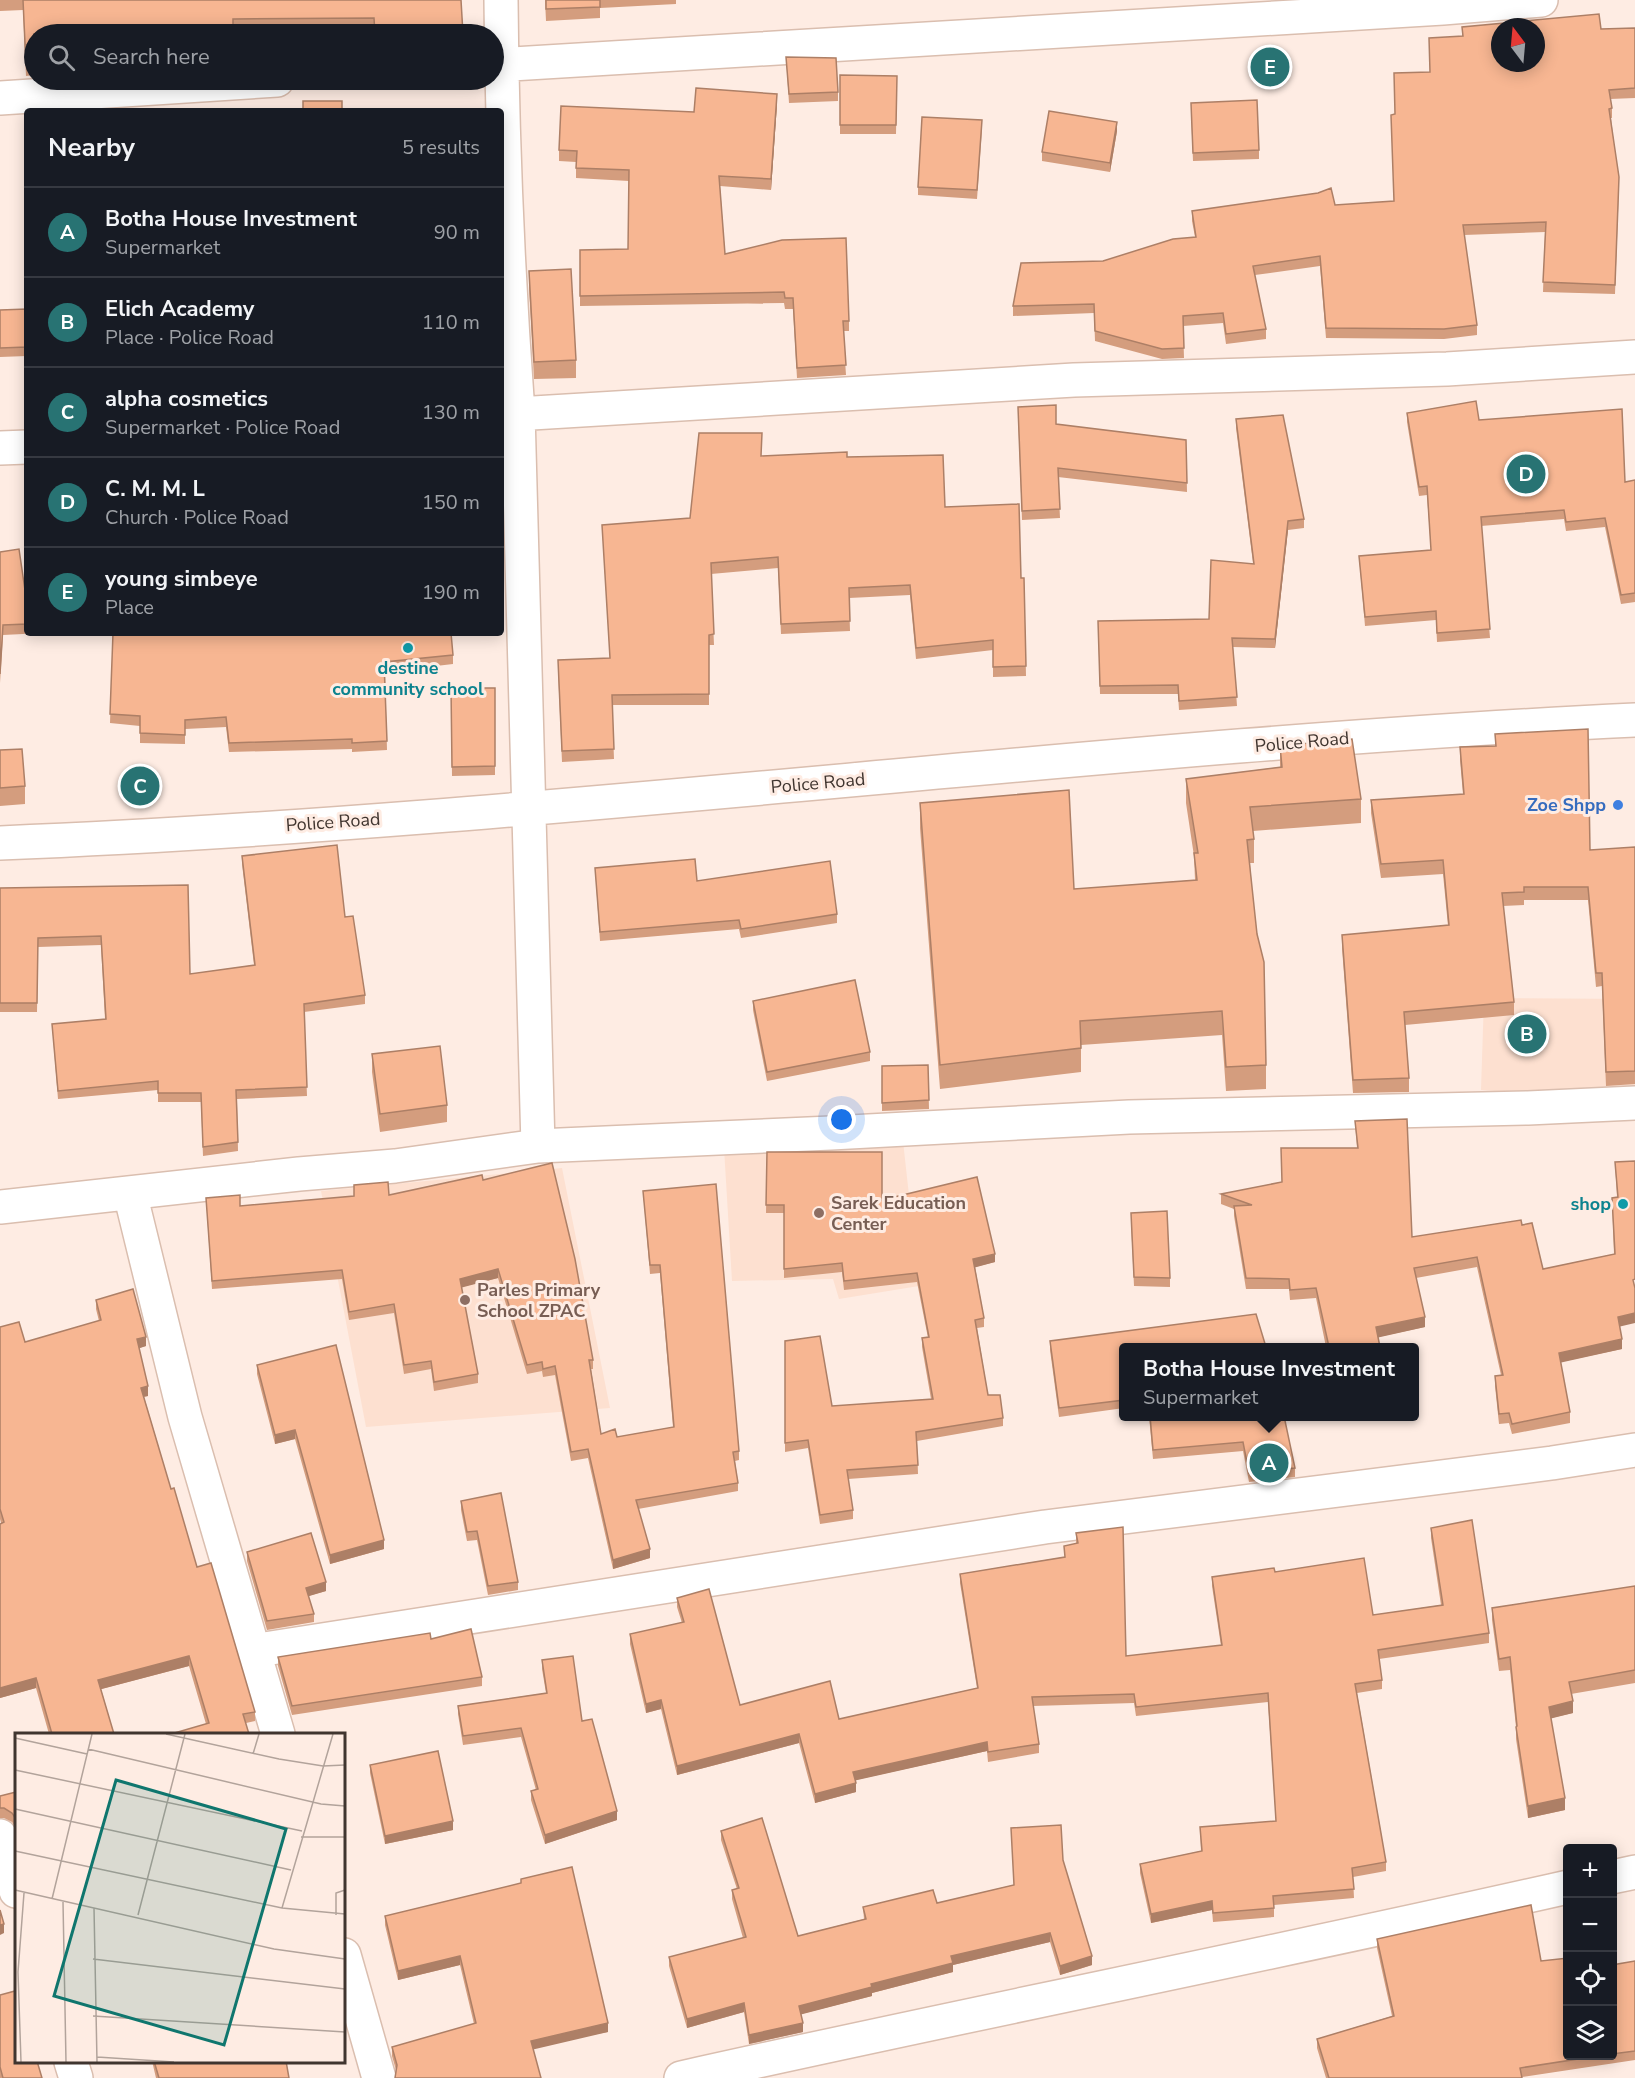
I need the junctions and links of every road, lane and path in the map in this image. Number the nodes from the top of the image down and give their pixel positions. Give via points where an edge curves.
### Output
1 (501, 0) edge
2 (1541, 0) edge
3 (500, 24) edge
4 (504, 65) edge
5 (123, 90) edge
6 (499, 90) edge
7 (0, 98) edge
8 (500, 108) edge
9 (504, 178) edge
10 (1635, 357) edge
11 (509, 414) edge
12 (24, 447) edge
13 (0, 448) edge
14 (1635, 720) edge
15 (528, 809) junction
16 (0, 843) edge
17 (1635, 1103) edge
18 (538, 1146) junction
19 (130, 1193) junction
20 (0, 1207) edge
21 (1635, 1450) edge
22 (252, 1651) junction
23 (278, 1733) edge
24 (0, 1836) edge
25 (1635, 1872) edge
26 (1617, 1876) edge
27 (15, 1888) edge
28 (1563, 1888) edge
29 (345, 1959) edge
30 (72, 2063) edge
31 (76, 2078) edge
32 (379, 2078) edge
33 (681, 2078) edge

1 - 3 street
2 - 4 street
5 - 7 street
6 - 8 street
9 - 11 street via 513,347
10 - 11 street via 1447,369 1074,380
11 - 15 street
12 - 13 street
14 - 15 street, Police Road via 1476,727
15 - 16 street, Police Road
15 - 18 street
17 - 18 street via 1129,1117
18 - 19 street via 395,1166
19 - 20 street
19 - 22 street via 185,1417
21 - 22 street via 1044,1527
22 - 23 street
24 - 27 street
25 - 26 street
28 - 33 street
29 - 32 street
30 - 31 street

